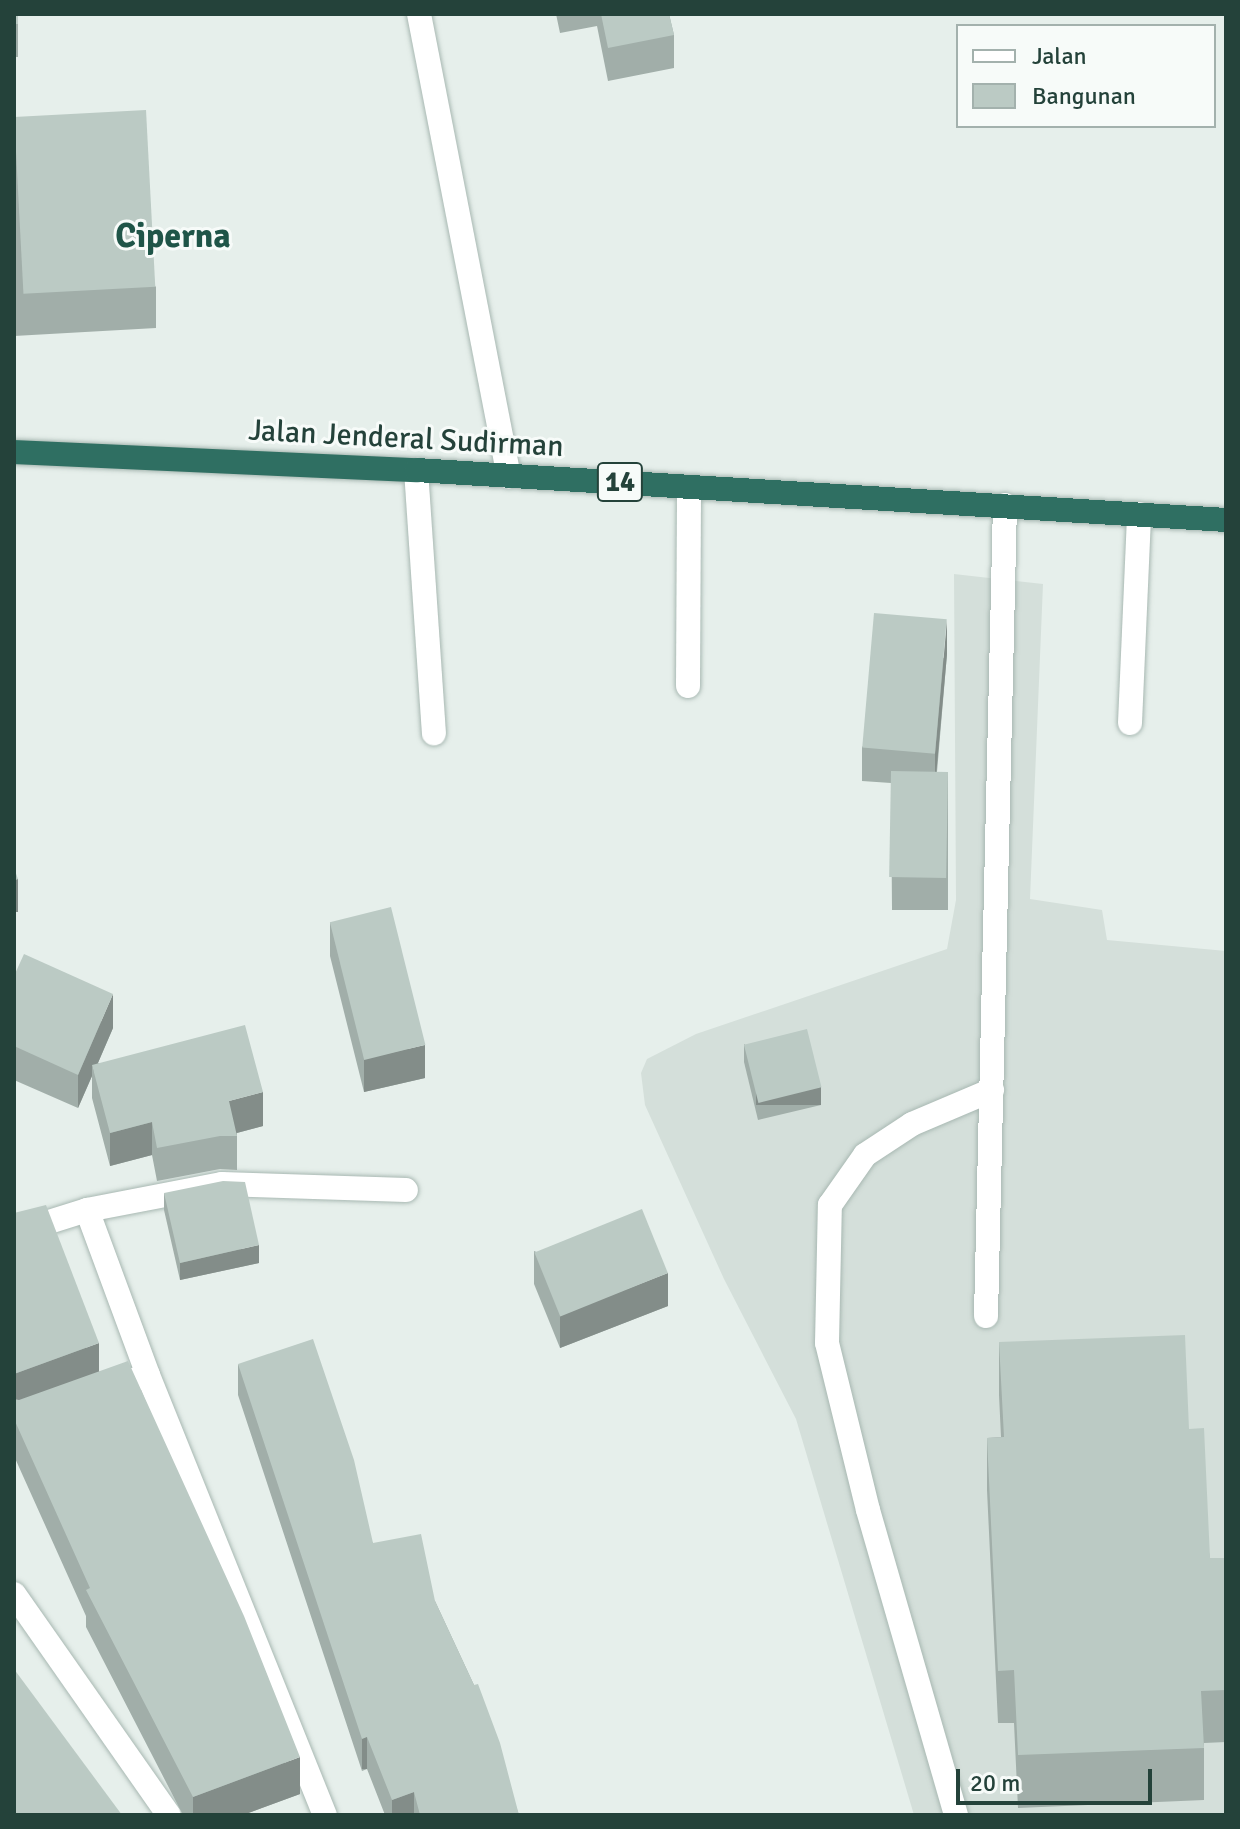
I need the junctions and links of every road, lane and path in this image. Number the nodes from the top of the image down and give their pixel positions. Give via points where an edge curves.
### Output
1 (419, 14) edge
2 (14, 452) edge
3 (416, 470) junction
4 (509, 476) junction
5 (689, 487) junction
6 (1005, 505) junction
7 (1139, 514) junction
8 (1226, 520) edge
9 (688, 686) dead end
10 (1130, 723) dead end
11 (434, 733) dead end
12 (992, 1090) junction
13 (406, 1190) dead end
14 (87, 1210) junction
15 (14, 1233) edge
16 (986, 1316) dead end
17 (148, 1375) junction
18 (88, 1396) edge
19 (14, 1594) edge
20 (169, 1815) edge
21 (325, 1815) edge
22 (956, 1815) edge

1 - 4 street
2 - 3 highway, Jalan Jenderal Sudirman / 14
3 - 4 highway, Jalan Jenderal Sudirman / 14
3 - 11 street
4 - 5 highway, Jalan Jenderal Sudirman / 14
5 - 6 highway, Jalan Jenderal Sudirman / 14
5 - 9 street
6 - 7 highway, Jalan Jenderal Sudirman / 14
6 - 12 street
7 - 8 highway, Jalan Jenderal Sudirman / 14
7 - 10 street
12 - 16 street
12 - 22 street via 912,1124 865,1155 830,1205 827,1343 868,1510
13 - 14 street via 222,1184
14 - 15 street
14 - 17 street
17 - 18 street
17 - 21 street
19 - 20 street

